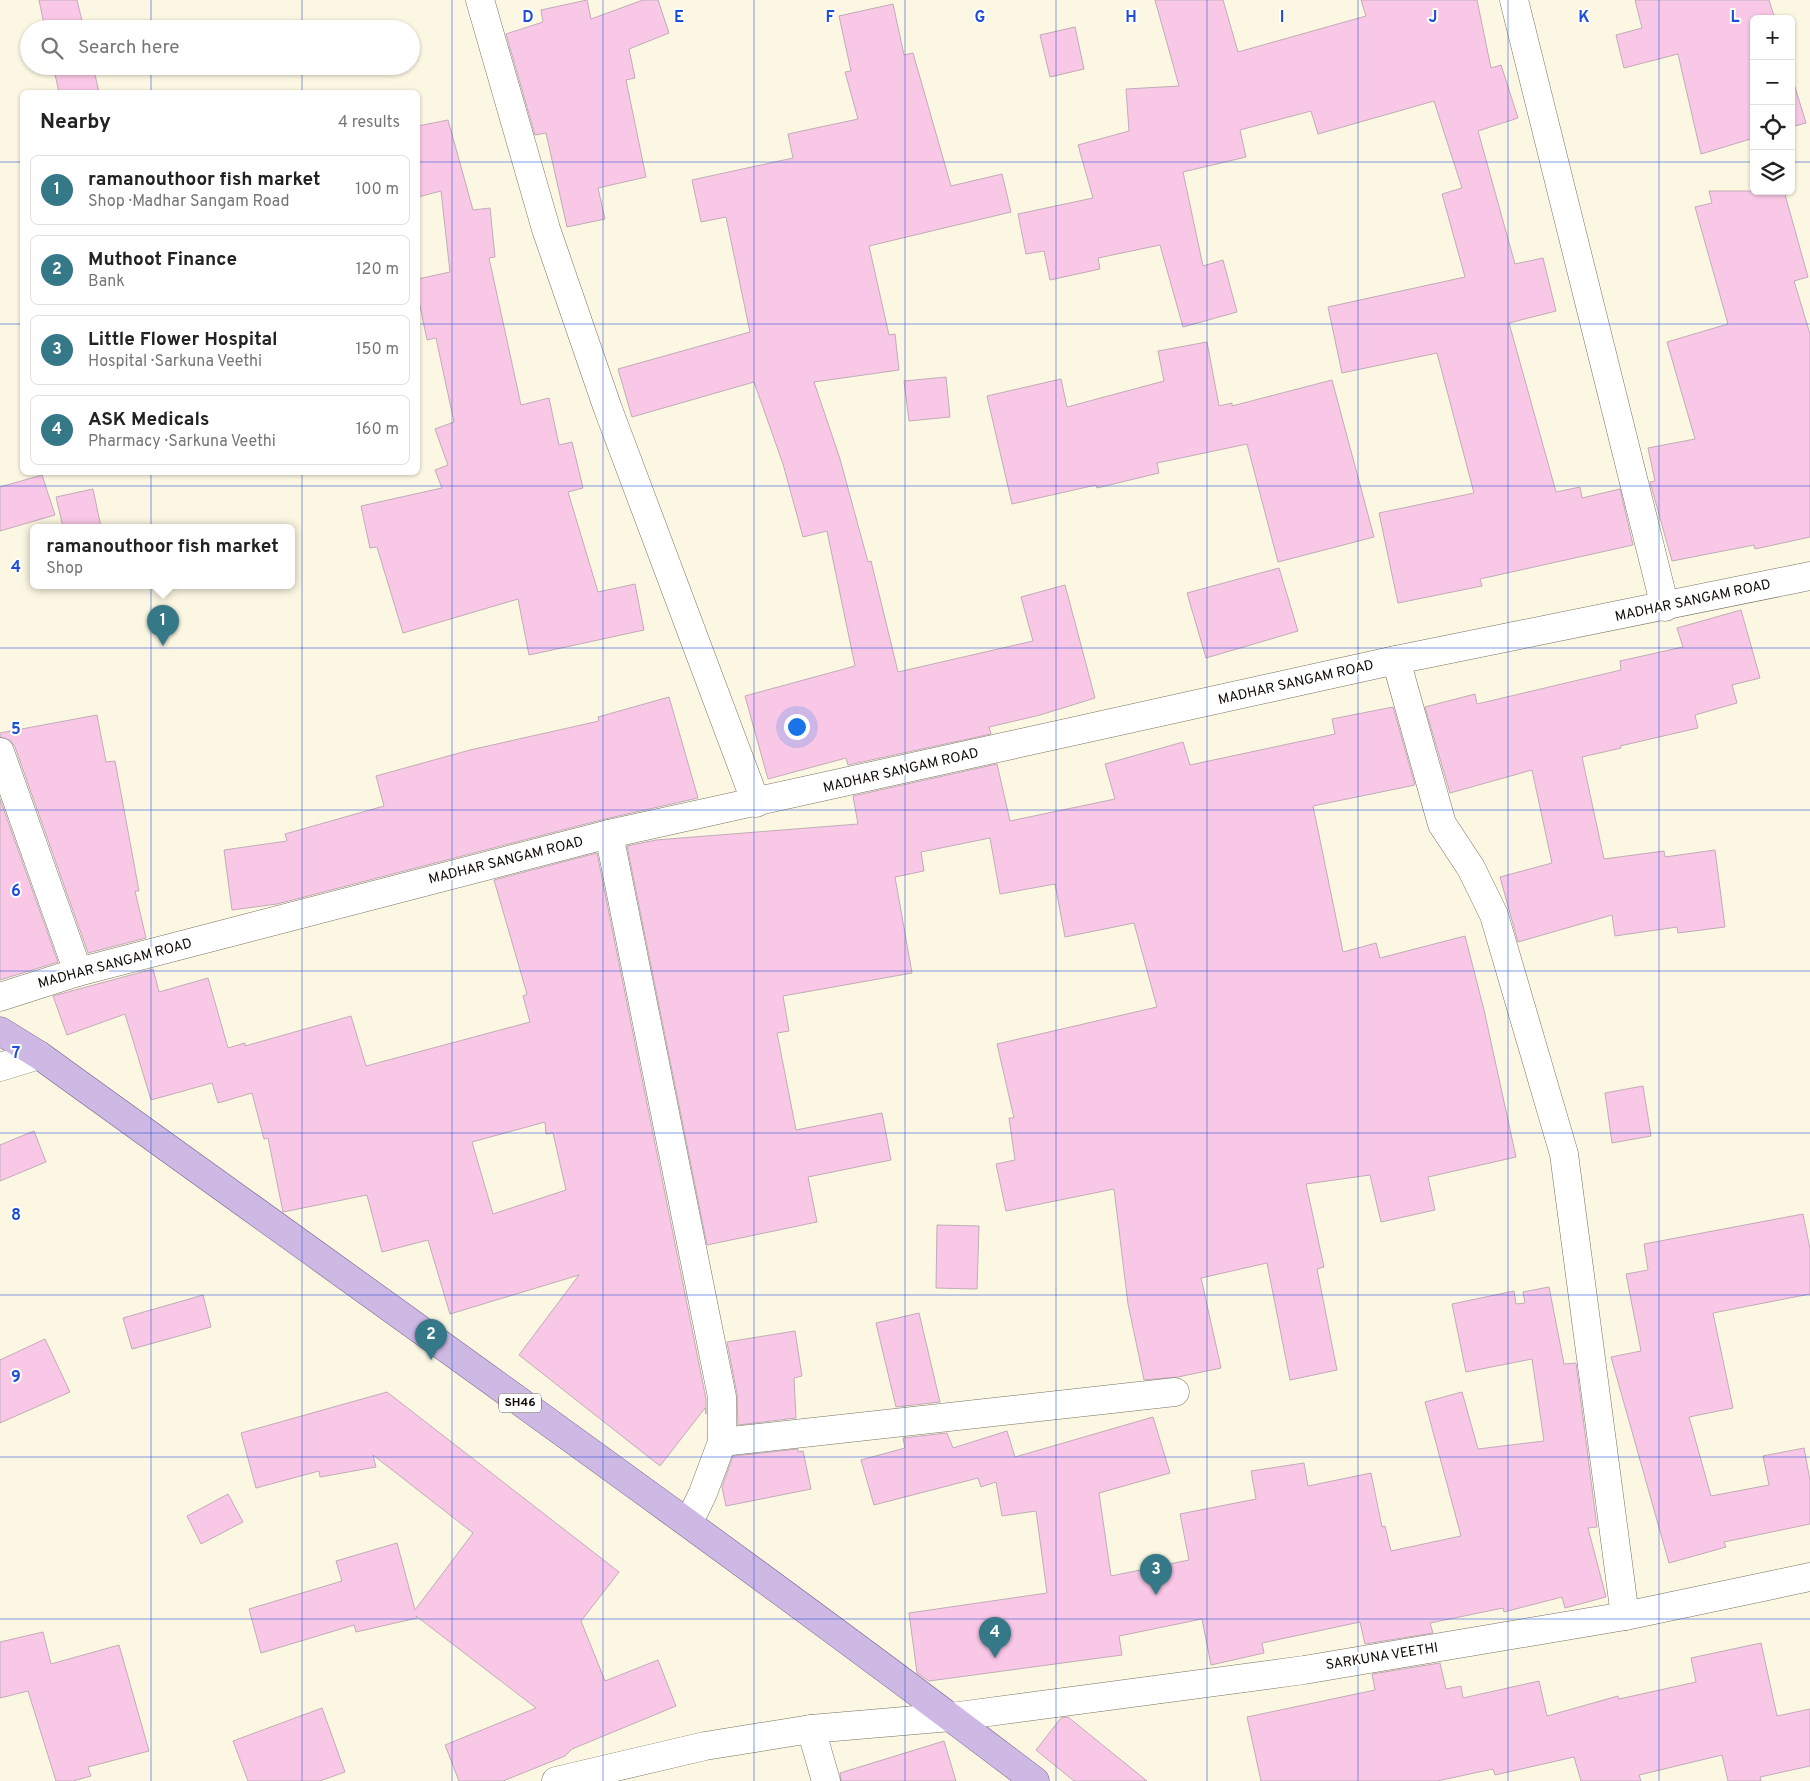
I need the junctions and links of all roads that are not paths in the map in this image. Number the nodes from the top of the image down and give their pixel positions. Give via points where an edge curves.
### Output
1 (480, 0) edge
2 (1514, 0) edge
3 (1810, 576) edge
4 (1665, 607) junction
5 (1396, 660) junction
6 (0, 752) edge
7 (756, 803) junction
8 (609, 834) junction
9 (78, 972) junction
10 (0, 997) edge
11 (0, 1031) edge
12 (39, 1055) junction
13 (0, 1067) edge
14 (1175, 1392) dead end
15 (722, 1442) junction
16 (689, 1522) junction
17 (1810, 1577) edge
18 (1625, 1616) junction
19 (951, 1717) junction
20 (811, 1729) junction
21 (556, 1781) edge
22 (826, 1781) edge
23 (1035, 1781) edge

1 - 7 street via 546,229 608,409
2 - 4 street
3 - 4 street, MADHAR SANGAM ROAD
4 - 5 street, MADHAR SANGAM ROAD
5 - 7 street, MADHAR SANGAM ROAD
5 - 18 street via 1442,824 1471,868 1494,915 1564,1154
6 - 9 street
7 - 8 street, MADHAR SANGAM ROAD
8 - 9 street, MADHAR SANGAM ROAD
8 - 15 street via 722,1397
9 - 10 street, MADHAR SANGAM ROAD
11 - 12 main road, SH46
12 - 13 street
12 - 16 main road, SH46
14 - 15 street
15 - 16 street
16 - 19 main road, SH46
17 - 18 street, SARKUNA VEETHI
18 - 19 street, SARKUNA VEETHI via 1304,1670
19 - 20 street, SARKUNA VEETHI
19 - 23 main road, SH46
20 - 21 street, SARKUNA VEETHI via 705,1746
20 - 22 street

